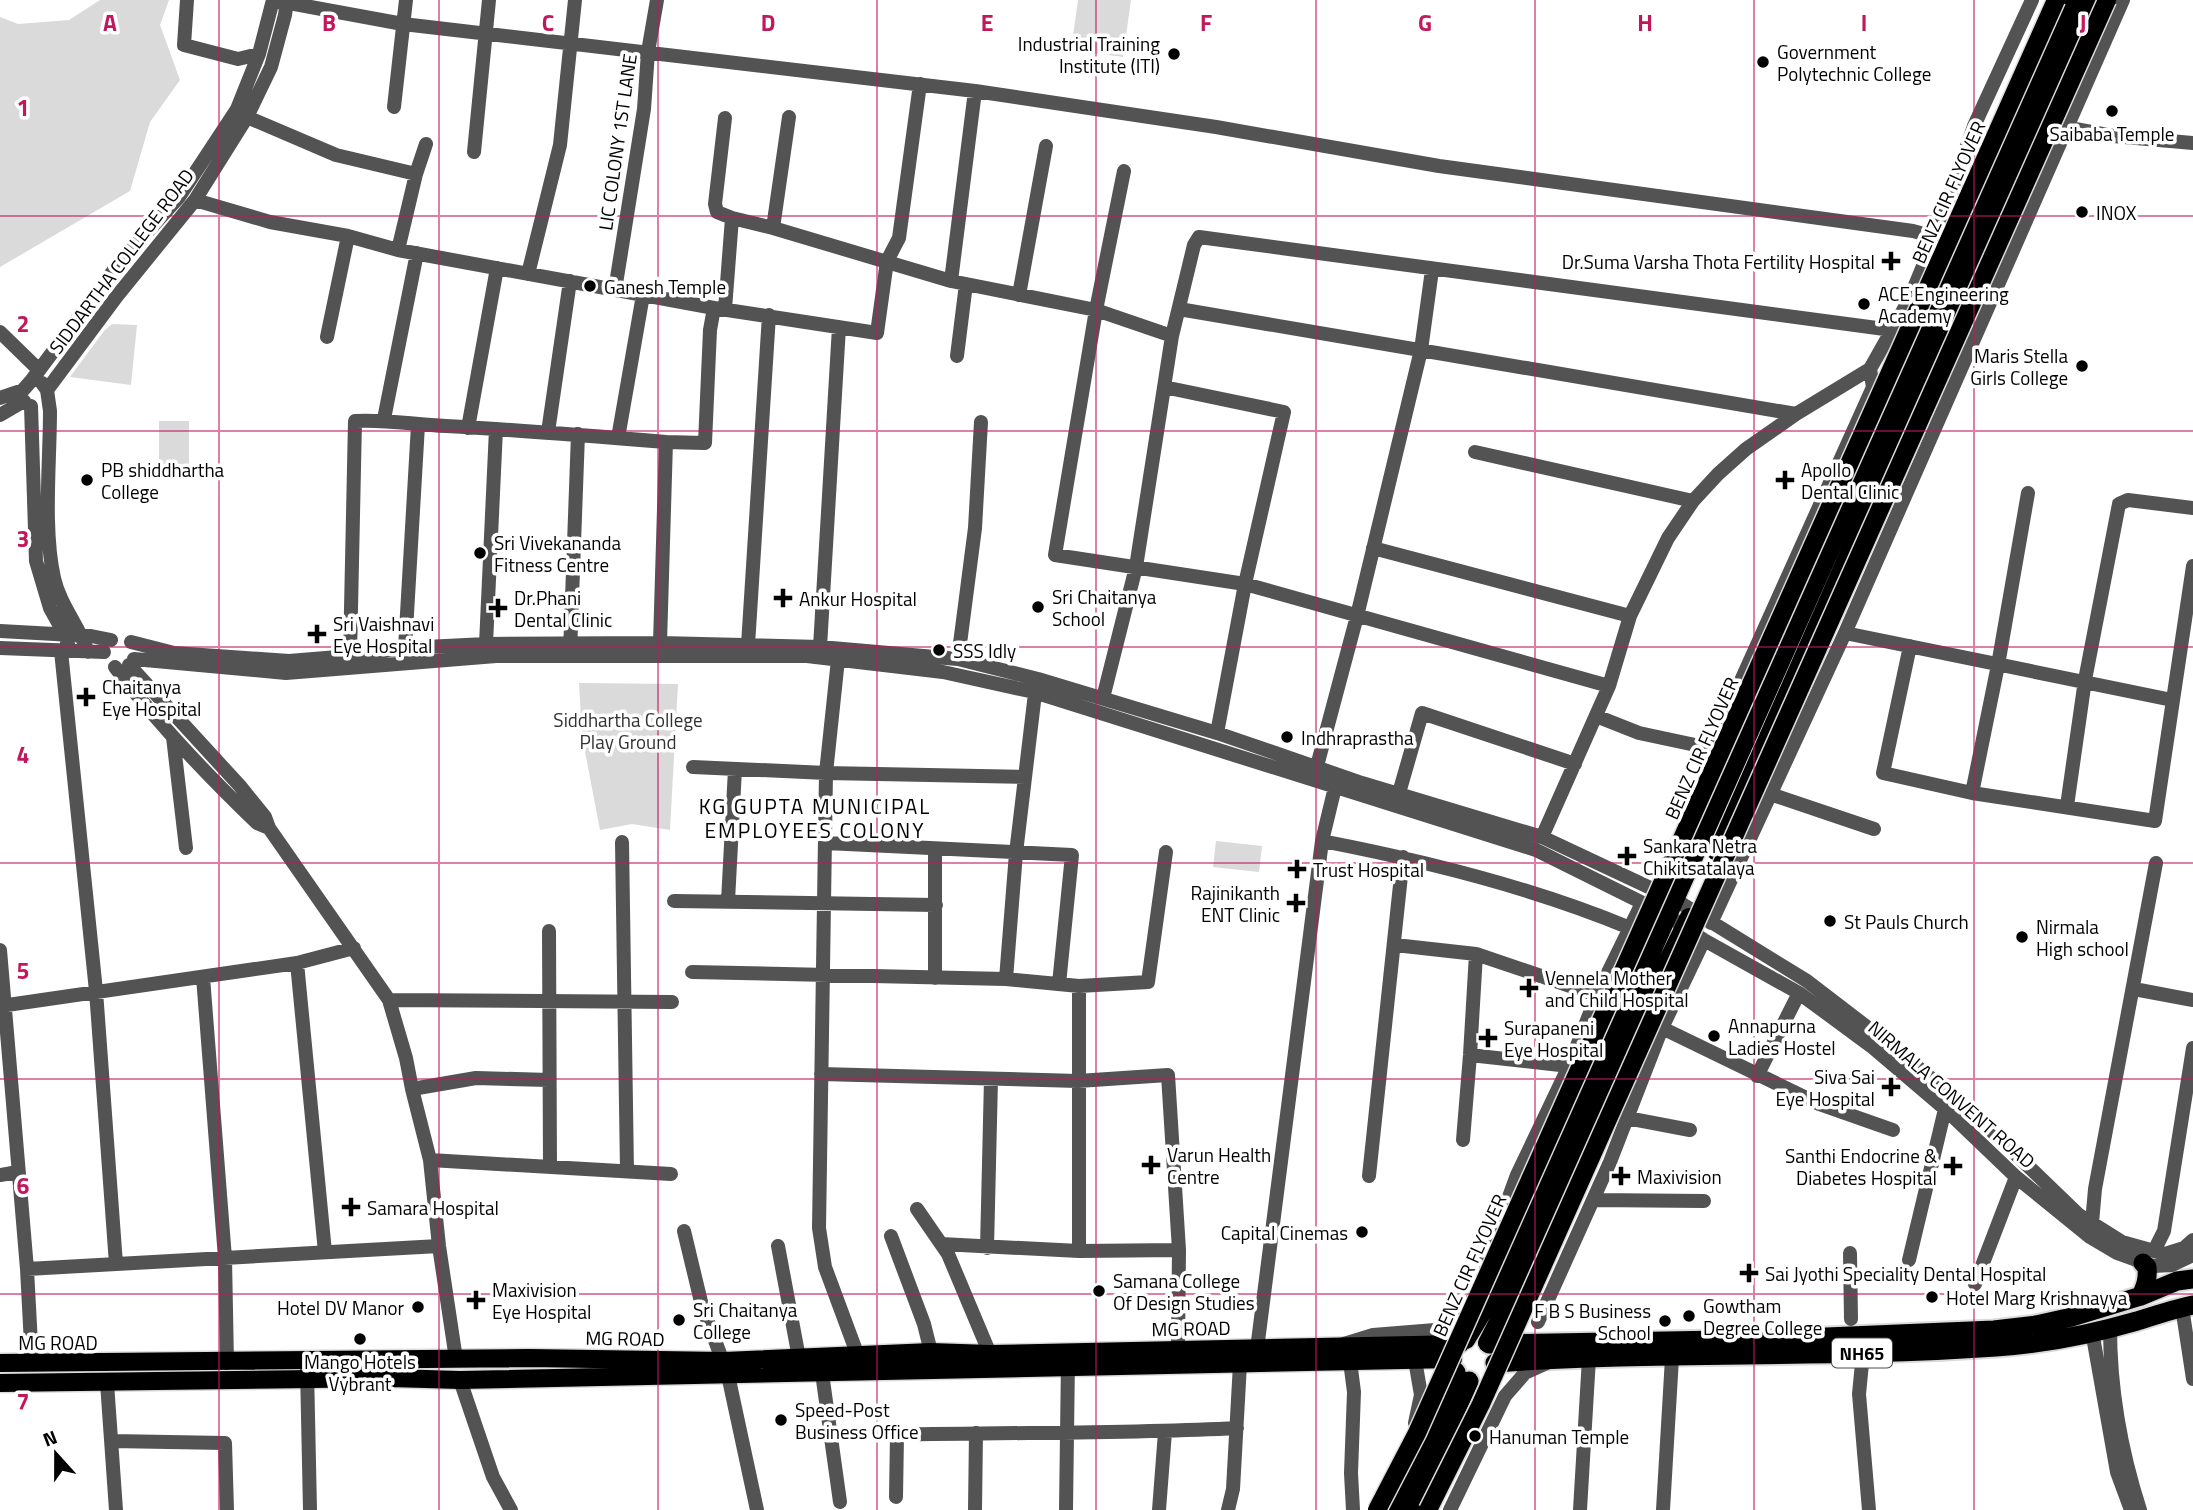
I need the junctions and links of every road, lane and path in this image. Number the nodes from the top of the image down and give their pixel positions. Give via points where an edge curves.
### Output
1 (187, 0) edge
2 (406, 0) edge
3 (489, 0) edge
4 (575, 0) edge
5 (657, 0) edge
6 (2032, 0) edge
7 (2056, 0) edge
8 (2076, 0) edge
9 (2092, 0) edge
10 (2107, 0) edge
11 (2123, 0) edge
12 (283, 1) edge
13 (403, 24) junction
14 (486, 34) junction
15 (570, 43) junction
16 (648, 52) junction
17 (259, 54) junction
18 (920, 84) junction
19 (975, 91) junction
20 (394, 107) dead end
21 (247, 117) junction
22 (789, 117) dead end
23 (725, 118) dead end
24 (2039, 123) junction
25 (2066, 128) junction
26 (2193, 143) edge
27 (426, 144) dead end
28 (1046, 146) dead end
29 (474, 152) dead end
30 (1124, 171) dead end
31 (416, 174) junction
32 (195, 200) junction
33 (732, 218) junction
34 (773, 228) junction
35 (348, 236) junction
36 (1935, 237) junction
37 (1965, 245) junction
38 (398, 250) junction
39 (417, 253) junction
40 (887, 261) junction
41 (497, 268) junction
42 (1432, 270) junction
43 (528, 274) junction
44 (570, 281) junction
45 (958, 282) junction
46 (615, 290) junction
47 (643, 295) junction
48 (1019, 295) junction
49 (720, 309) junction
50 (1179, 309) junction
51 (1096, 310) junction
52 (769, 315) junction
53 (839, 327) junction
54 (1892, 330) junction
55 (0, 332) edge
56 (1172, 336) junction
57 (327, 337) dead end
58 (1421, 350) junction
59 (957, 356) dead end
60 (1870, 369) junction
61 (1164, 387) junction
62 (30, 390) junction
63 (47, 393) junction
64 (0, 398) edge
65 (1796, 414) junction
66 (0, 415) edge
67 (384, 419) junction
68 (981, 422) dead end
69 (418, 425) junction
70 (468, 428) junction
71 (496, 429) junction
72 (548, 432) junction
73 (578, 434) junction
74 (618, 438) junction
75 (666, 442) junction
76 (1475, 452) dead end
77 (2028, 493) dead end
78 (1693, 501) junction
79 (2193, 508) edge
80 (1373, 548) junction
81 (2193, 566) edge
82 (1136, 568) junction
83 (1245, 584) junction
84 (1357, 616) junction
85 (1630, 617) junction
86 (0, 631) edge
87 (1845, 633) junction
88 (65, 635) junction
89 (83, 636) junction
90 (131, 642) junction
91 (660, 643) junction
92 (486, 644) junction
93 (748, 645) junction
94 (108, 646) junction
95 (1910, 646) junction
96 (820, 647) junction
97 (0, 648) edge
98 (405, 648) junction
99 (570, 650) junction
100 (65, 651) junction
101 (88, 652) junction
102 (838, 654) junction
103 (349, 656) junction
104 (958, 659) junction
105 (126, 664) junction
106 (1998, 665) junction
107 (2085, 680) junction
108 (1036, 685) junction
109 (1609, 685) junction
110 (1103, 698) junction
111 (2172, 699) junction
112 (1596, 716) junction
113 (1217, 733) junction
114 (173, 737) junction
115 (1714, 749) junction
116 (1576, 764) junction
117 (693, 766) dead end
118 (1317, 766) junction
119 (735, 769) junction
120 (825, 773) junction
121 (1024, 777) junction
122 (1336, 781) junction
123 (1399, 793) junction
124 (1972, 793) junction
125 (1770, 794) junction
126 (2067, 806) junction
127 (269, 828) junction
128 (1874, 829) dead end
129 (1542, 837) junction
130 (1322, 841) junction
131 (622, 842) dead end
132 (826, 843) junction
133 (186, 848) dead end
134 (935, 849) junction
135 (1016, 852) junction
136 (1166, 852) dead end
137 (1403, 857) junction
138 (2156, 863) dead end
139 (1651, 888) junction
140 (674, 901) dead end
141 (729, 901) junction
142 (824, 903) junction
143 (1642, 903) junction
144 (936, 905) junction
145 (1671, 907) junction
146 (1689, 918) junction
147 (1711, 923) junction
148 (1630, 928) junction
149 (549, 931) dead end
150 (1704, 940) junction
151 (1395, 945) junction
152 (354, 947) junction
153 (0, 950) edge
154 (1476, 954) junction
155 (297, 963) junction
156 (692, 972) dead end
157 (822, 975) junction
158 (203, 977) junction
159 (935, 978) junction
160 (1006, 979) junction
161 (1059, 984) junction
162 (1079, 986) junction
163 (2134, 989) junction
164 (96, 991) junction
165 (1799, 993) junction
166 (1597, 995) junction
167 (389, 1000) junction
168 (2193, 1000) edge
169 (549, 1001) junction
170 (624, 1002) junction
171 (672, 1002) dead end
172 (2, 1006) edge
173 (1662, 1028) junction
174 (2193, 1048) edge
175 (1471, 1055) junction
176 (1569, 1066) junction
177 (821, 1074) junction
178 (1757, 1076) junction
179 (991, 1079) junction
180 (549, 1080) junction
181 (1078, 1081) junction
182 (412, 1089) junction
183 (1945, 1109) junction
184 (1627, 1118) junction
185 (1690, 1130) dead end
186 (1894, 1130) dead end
187 (1463, 1140) dead end
188 (430, 1160) junction
189 (550, 1167) junction
190 (627, 1171) junction
191 (18, 1172) junction
192 (671, 1174) dead end
193 (0, 1175) edge
194 (1369, 1176) dead end
195 (2016, 1177) junction
196 (1593, 1200) junction
197 (1704, 1201) dead end
198 (917, 1209) dead end
199 (2092, 1223) junction
200 (684, 1231) dead end
201 (891, 1236) dead end
202 (2193, 1240) edge
203 (941, 1244) junction
204 (439, 1246) junction
205 (778, 1246) dead end
206 (986, 1248) junction
207 (1179, 1250) junction
208 (1079, 1251) junction
209 (325, 1252) junction
210 (1850, 1253) dead end
211 (2193, 1255) edge
212 (2148, 1257) junction
213 (225, 1258) junction
214 (2174, 1258) junction
215 (1909, 1260) dead end
216 (116, 1264) junction
217 (27, 1269) junction
218 (1520, 1279) junction
219 (2193, 1279) edge
220 (1975, 1284) dead end
221 (1499, 1285) junction
222 (2141, 1296) junction
223 (1473, 1297) junction
224 (2188, 1306) edge
225 (1851, 1319) dead end
226 (1538, 1322) junction
227 (2101, 1329) junction
228 (1939, 1341) junction
229 (1488, 1343) junction
230 (1336, 1347) junction
231 (1178, 1349) junction
232 (1257, 1349) junction
233 (1554, 1351) junction
234 (931, 1352) junction
235 (1863, 1353) junction
236 (990, 1354) junction
237 (858, 1356) junction
238 (799, 1357) junction
239 (1589, 1358) junction
240 (1672, 1358) junction
241 (456, 1359) junction
242 (1461, 1359) junction
243 (307, 1360) junction
244 (1068, 1360) junction
245 (1415, 1360) junction
246 (955, 1361) junction
247 (1350, 1361) junction
248 (0, 1363) edge
249 (32, 1363) junction
250 (227, 1363) junction
251 (1495, 1363) junction
252 (1240, 1364) junction
253 (726, 1368) junction
254 (821, 1373) junction
255 (2193, 1379) edge
256 (307, 1380) junction
257 (460, 1380) junction
258 (0, 1383) edge
259 (107, 1383) junction
260 (1237, 1428) junction
261 (1068, 1431) junction
262 (1166, 1432) junction
263 (976, 1433) junction
264 (112, 1441) junction
265 (1483, 1443) junction
266 (1437, 1457) junction
267 (896, 1497) dead end
268 (840, 1502) dead end
269 (116, 1510) edge
270 (226, 1510) edge
271 (310, 1510) edge
272 (511, 1510) edge
273 (757, 1510) edge
274 (975, 1510) edge
275 (1066, 1510) edge
276 (1159, 1510) edge
277 (1228, 1510) edge
278 (1353, 1510) edge
279 (1367, 1510) edge
280 (1377, 1510) edge
281 (1394, 1510) edge
282 (1410, 1510) edge
283 (1429, 1510) edge
284 (1450, 1510) edge
285 (1580, 1510) edge
286 (1663, 1510) edge
287 (1869, 1510) edge
288 (2131, 1510) edge
289 (2140, 1510) edge

1 - 17 street via 184,45 238,60
2 - 13 street
3 - 14 street
4 - 15 street
5 - 16 street, LIC COLONY 1ST LANE
6 - 36 street via 1973,126
7 - 280 main road, BENZ CIR FLYOVER, bridge via 1417,1433
8 - 37 main road
9 - 24 main road
10 - 283 main road, bridge via 1487,1391
11 - 25 street
12 - 13 street
12 - 17 street, SIDDARTHA COLLEGE ROAD
12 - 21 street, SIDDARTHA COLLEGE ROAD via 271,67
13 - 14 street
13 - 20 street
14 - 15 street
14 - 29 street
15 - 16 street
15 - 43 street via 560,145
16 - 18 street
16 - 46 street, LIC COLONY 1ST LANE via 644,109
17 - 62 street, SIDDARTHA COLLEGE ROAD via 237,109 179,197 120,262
18 - 19 street
18 - 40 street via 898,238
19 - 36 street via 1439,166
19 - 45 street
21 - 31 street via 336,155
21 - 32 street, SIDDARTHA COLLEGE ROAD
22 - 34 street
23 - 33 street via 715,209
24 - 25 street
24 - 146 main road
25 - 26 street
25 - 87 street
27 - 31 street
28 - 48 street
30 - 51 street
31 - 38 street
32 - 35 street via 270,222
32 - 63 street, SIDDARTHA COLLEGE ROAD
33 - 34 street
33 - 49 street
34 - 40 street
35 - 38 street
35 - 57 street
36 - 37 street
36 - 54 street
37 - 145 main road
38 - 39 street
39 - 41 street
39 - 67 street
40 - 45 street
40 - 53 street via 877,333
41 - 43 street
41 - 70 street
42 - 50 street via 1199,237
42 - 54 street
42 - 58 street
43 - 44 street
44 - 46 street
44 - 72 street
45 - 48 street
45 - 59 street
46 - 47 street
47 - 49 street
47 - 74 street
48 - 51 street
49 - 52 street
49 - 75 street via 710,330 705,443
50 - 56 street
50 - 58 street
51 - 56 street
51 - 82 street via 1055,555
52 - 53 street
52 - 93 street
53 - 96 street
54 - 60 street
55 - 62 street
56 - 61 street
58 - 65 street
58 - 80 street
60 - 65 street
60 - 115 street via 1873,387
61 - 82 street
61 - 83 street via 1284,412
62 - 63 street via 39,382
62 - 63 street via 41,405
62 - 64 street
62 - 66 street
62 - 88 street via 37,561 50,608
63 - 89 street via 50,548 55,581
65 - 78 street via 1746,449
67 - 69 street
67 - 103 street via 355,421
68 - 104 street via 975,528
69 - 70 street
69 - 98 street
70 - 71 street
71 - 72 street
71 - 92 street
72 - 73 street
73 - 74 street
73 - 99 street
74 - 75 street
75 - 91 street
76 - 78 street
77 - 106 street
78 - 85 street via 1668,538
79 - 107 street via 2128,500 2119,504
80 - 84 street
80 - 85 street
81 - 111 street
82 - 83 street
82 - 110 street
83 - 84 street
83 - 113 street
84 - 109 street
84 - 118 street
85 - 109 street
86 - 88 street
87 - 95 street
87 - 125 street
88 - 89 street
88 - 100 street
89 - 94 street
89 - 101 street
90 - 94 street via 121,637
90 - 103 street via 174,653 277,660
90 - 105 street via 135,650
91 - 93 street
91 - 99 street
92 - 98 street
92 - 99 street
93 - 96 street
94 - 101 street
94 - 105 street via 107,662
95 - 106 street
95 - 124 street via 1883,773
96 - 102 street
97 - 100 street
98 - 103 street
99 - 102 street
99 - 105 street via 286,673
100 - 101 street
100 - 164 street
102 - 104 street
102 - 108 street
102 - 120 street
104 - 108 street
105 - 114 street
105 - 127 street via 240,786
106 - 107 street
106 - 124 street
107 - 111 street
107 - 126 street
108 - 110 street
108 - 121 street
108 - 122 street via 1150,727
109 - 112 street
110 - 113 street
111 - 126 street via 2155,821
112 - 115 street via 1639,733
112 - 116 street
113 - 118 street
114 - 127 street via 257,823
114 - 133 street
115 - 139 street
116 - 123 street via 1422,713
116 - 129 street
117 - 119 street
118 - 122 street
119 - 120 street
119 - 141 street
120 - 121 street
120 - 132 street
121 - 135 street
122 - 123 street
122 - 130 street
122 - 143 street via 1536,850
123 - 129 street
124 - 126 street
125 - 128 street
125 - 147 street
127 - 152 street
129 - 139 street
130 - 137 street
130 - 232 street
131 - 170 street
132 - 134 street
132 - 142 street
134 - 135 street
134 - 144 street
135 - 160 street
135 - 161 street via 1072,855
136 - 162 street via 1148,982
137 - 148 street via 1591,912
137 - 151 street
138 - 163 street
139 - 145 street
140 - 141 street
141 - 142 street
142 - 144 street
142 - 157 street
143 - 145 street
143 - 148 street
144 - 159 street
145 - 146 street
145 - 221 main road
146 - 147 street, NIRMALA CONVENT ROAD
146 - 150 street, NIRMALA CONVENT ROAD
146 - 218 main road
147 - 199 street, NIRMALA CONVENT ROAD via 1807,981 1893,1046
148 - 166 street
149 - 169 street
150 - 165 street, NIRMALA CONVENT ROAD
150 - 173 street
151 - 154 street
151 - 194 street
152 - 155 street
152 - 167 street
153 - 172 street
154 - 166 street
154 - 175 street
155 - 158 street
155 - 209 street
156 - 157 street
157 - 159 street
157 - 177 street
158 - 164 street
158 - 213 street
159 - 160 street
160 - 161 street
161 - 162 street
162 - 181 street
163 - 168 street
163 - 199 street
164 - 172 street
164 - 216 street
165 - 178 street
165 - 183 street, NIRMALA CONVENT ROAD
166 - 176 street
167 - 169 street
167 - 182 street
169 - 170 street
169 - 180 street
170 - 171 street
170 - 190 street
172 - 191 street
173 - 178 street
173 - 184 street
174 - 212 street via 2164,1231
175 - 176 street
175 - 187 street
176 - 223 street via 1517,1175
177 - 179 street
177 - 237 street via 819,1228 825,1266
178 - 186 street
179 - 181 street
179 - 206 street
180 - 182 street via 476,1078
180 - 189 street
181 - 207 street via 1168,1075
181 - 208 street
182 - 188 street
183 - 195 street, NIRMALA CONVENT ROAD
183 - 215 street
184 - 185 street
184 - 196 street
188 - 189 street
188 - 204 street
189 - 190 street
190 - 192 street
191 - 193 street
191 - 217 street
195 - 212 street, NIRMALA CONVENT ROAD via 2090,1237
195 - 220 street
196 - 197 street
196 - 226 street
198 - 203 street
199 - 212 street, NIRMALA CONVENT ROAD
200 - 253 street via 702,1306
201 - 234 street
202 - 214 street
203 - 206 street
203 - 236 street
204 - 209 street
204 - 241 street
205 - 238 street
206 - 208 street
207 - 208 street
207 - 231 street
209 - 213 street
210 - 225 street
211 - 214 street
212 - 214 street, NIRMALA CONVENT ROAD via 2161,1267
212 - 222 highway via 2147,1284
213 - 216 street
213 - 250 street
216 - 217 street
217 - 249 street
218 - 226 street
218 - 229 main road
219 - 222 highway, NH65
221 - 223 street
221 - 242 main road
222 - 228 highway, NH65 via 2036,1325
223 - 230 street via 1451,1321 1434,1330 1373,1335
224 - 227 highway, NH65
224 - 255 street
226 - 233 street
227 - 228 highway, NH65 via 1996,1347
227 - 288 street via 2117,1472
227 - 289 street via 2110,1354 2128,1472
228 - 233 highway, NH65 via 1777,1339
228 - 235 highway, NH65
229 - 233 highway, NH65
229 - 242 highway, NH65 via 1473,1338
229 - 251 highway
230 - 232 main road, MG ROAD
230 - 242 main road, MG ROAD
231 - 232 main road, MG ROAD
231 - 244 main road, MG ROAD
233 - 239 highway, NH65
233 - 251 highway, NH65
233 - 265 street via 1514,1385
234 - 237 main road, MG ROAD
234 - 246 main road, MG ROAD
235 - 240 highway, NH65
235 - 287 street via 1859,1394
236 - 244 main road, MG ROAD
236 - 246 main road, MG ROAD
237 - 238 main road, MG ROAD
238 - 253 main road, MG ROAD
239 - 240 highway, NH65
239 - 285 street
240 - 286 street
241 - 243 main road, MG ROAD
241 - 253 main road, MG ROAD
241 - 257 main road
242 - 245 main road, MG ROAD
242 - 251 highway via 1478,1381 1492,1372
242 - 266 highway
242 - 281 highway
243 - 250 main road, MG ROAD
243 - 256 street
244 - 246 main road, MG ROAD
244 - 252 main road, MG ROAD
244 - 261 street
245 - 247 main road, MG ROAD
245 - 279 street via 1421,1395 1413,1429 1393,1472
246 - 254 main road, MG ROAD
247 - 252 main road, MG ROAD
247 - 278 street
248 - 249 main road, MG ROAD
249 - 250 main road, MG ROAD
252 - 260 street
253 - 254 main road, MG ROAD
253 - 257 main road, MG ROAD
253 - 273 street
254 - 268 street
256 - 257 main road, MG ROAD
256 - 259 main road, MG ROAD
256 - 271 street
257 - 272 street via 493,1477
258 - 259 main road, MG ROAD
259 - 264 street
260 - 262 street
260 - 277 street
261 - 262 street
261 - 263 street
261 - 275 street
262 - 276 street
263 - 267 street via 897,1435
263 - 274 street
264 - 269 street
264 - 270 street via 225,1443
265 - 266 street
265 - 284 street
266 - 282 highway

